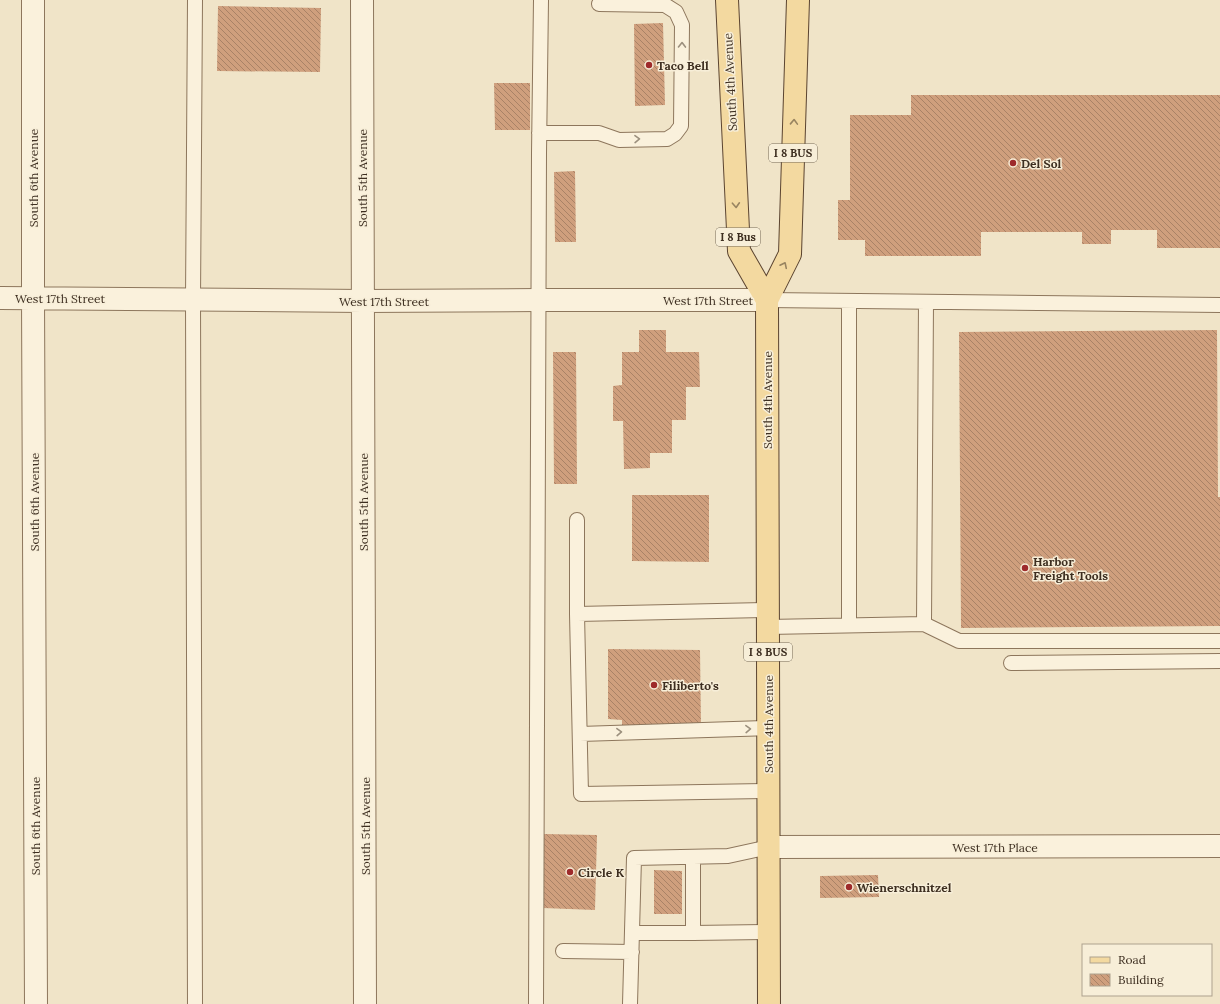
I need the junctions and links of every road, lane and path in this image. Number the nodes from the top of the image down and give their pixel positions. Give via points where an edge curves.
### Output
1 (33, 0) edge
2 (195, 0) edge
3 (362, 0) edge
4 (541, 0) edge
5 (727, 0) edge
6 (798, 0) edge
7 (599, 4) dead end
8 (539, 133) junction
9 (0, 298) edge
10 (33, 298) junction
11 (194, 300) junction
12 (538, 300) junction
13 (767, 300) junction
14 (363, 301) junction
15 (849, 301) junction
16 (926, 302) junction
17 (1220, 305) edge
18 (577, 520) dead end
19 (577, 614) junction
20 (768, 619) junction
21 (924, 624) junction
22 (849, 625) junction
23 (1220, 641) edge
24 (1220, 661) edge
25 (1011, 664) dead end
26 (768, 728) junction
27 (580, 734) junction
28 (769, 791) junction
29 (1220, 846) edge
30 (769, 847) junction
31 (693, 857) junction
32 (769, 932) junction
33 (632, 933) junction
34 (693, 933) junction
35 (563, 951) dead end
36 (632, 952) junction
37 (36, 1004) edge
38 (195, 1004) edge
39 (365, 1004) edge
40 (536, 1004) edge
41 (630, 1004) edge
42 (769, 1004) edge

1 - 10 street, South 6th Avenue
2 - 11 lane
3 - 14 street, South 5th Avenue
4 - 8 lane
5 -> 13 main road, South 4th Avenue / I 8 Bus via 738,251
13 -> 6 main road, South 4th Avenue / I 8 BUS via 790,254
8 -> 7 lane via 599,133 619,140 667,139 676,134 681,126 682,25 676,12 665,5
8 - 12 lane
9 - 10 street, West 17th Street
10 - 11 street, West 17th Street
10 - 37 street, South 6th Avenue
11 - 14 street, West 17th Street
11 - 38 lane
12 - 13 street, West 17th Street
12 - 14 street, West 17th Street
12 - 40 lane
13 - 15 lane
13 - 20 main road, South 4th Avenue / I 8 BUS
14 - 39 street, South 5th Avenue
15 - 16 lane
15 - 22 lane
16 - 17 lane
16 - 21 lane
18 - 19 lane
19 - 20 lane
19 - 27 lane
20 - 22 lane
20 - 26 main road, South 4th Avenue / I 8 BUS
21 - 22 lane
21 - 23 lane via 958,641
24 - 25 lane
27 -> 26 lane
26 - 28 main road, South 4th Avenue / I 8 BUS
27 - 28 lane via 581,794
28 - 30 main road, South 4th Avenue / I 8 BUS
29 - 30 street, West 17th Place
30 - 31 lane via 728,856
30 - 32 main road, South 4th Avenue / I 8 BUS
31 - 33 lane via 634,858
31 - 34 lane
32 - 34 lane
32 - 42 main road, South 4th Avenue / I 8 BUS
33 - 34 lane
33 - 36 lane
35 - 36 lane
36 - 41 lane

